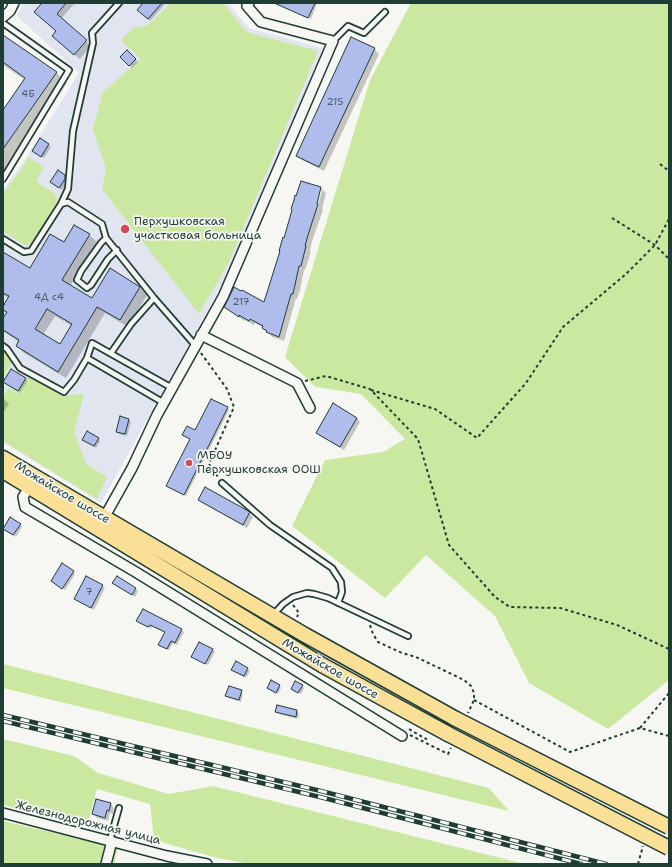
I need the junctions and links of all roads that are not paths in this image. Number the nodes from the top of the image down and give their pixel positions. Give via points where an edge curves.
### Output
1 (14, 3) edge
2 (119, 3) edge
3 (247, 4) edge
4 (385, 12) dead end
5 (3, 17) edge
6 (3, 23) edge
7 (333, 41) junction
8 (3, 180) edge
9 (61, 204) junction
10 (106, 238) junction
11 (3, 239) edge
12 (117, 250) junction
13 (154, 298) junction
14 (201, 335) junction
15 (196, 345) junction
16 (3, 346) edge
17 (111, 353) junction
18 (87, 358) junction
19 (172, 388) junction
20 (164, 403) junction
21 (310, 408) dead end
22 (3, 458) edge
23 (3, 471) edge
24 (222, 483) road end
25 (29, 487) junction
26 (104, 518) junction
27 (338, 603) junction
28 (272, 616) junction
29 (408, 636) dead end
30 (405, 735) road end
31 (119, 808) dead end
32 (3, 814) edge
33 (669, 827) edge
34 (111, 841) junction
35 (669, 848) edge
36 (166, 860) edge
37 (106, 864) edge
38 (207, 864) edge

1 - 5 street
2 - 9 lane via 92,33 93,43 73,131 68,189
3 - 7 street via 261,22
4 - 7 lane via 364,33 348,26
6 - 8 lane via 69,70
7 - 14 street via 223,297
9 - 10 lane via 68,202 102,224
9 - 11 lane via 31,251 24,252
10 - 12 lane
10 - 12 lane via 76,280 87,288
12 - 13 lane
13 - 15 lane
13 - 17 lane via 131,324
14 - 15 street
14 - 21 street via 297,383
15 - 19 street
16 - 18 lane via 20,368 64,392
17 - 18 lane via 92,343
17 - 19 lane
18 - 20 lane
19 - 20 street
20 - 26 street
22 - 26 main road, Можайское шоссе
23 - 25 main road, Можайское шоссе
24 - 27 lane via 270,525 332,568 341,582 342,592
25 - 30 street via 23,497 25,507
25 - 35 main road, Можайское шоссе, bridge via 449,741
26 - 28 main road, Можайское шоссе
27 - 28 lane via 320,595 307,593 288,600
27 - 29 lane
28 - 33 main road, Можайское шоссе, bridge via 351,662 462,716
31 - 34 lane
32 - 34 street, Железнодорожная улица
34 - 36 street, Железнодорожная улица
34 - 37 street
36 - 38 street, Железнодорожная улица

